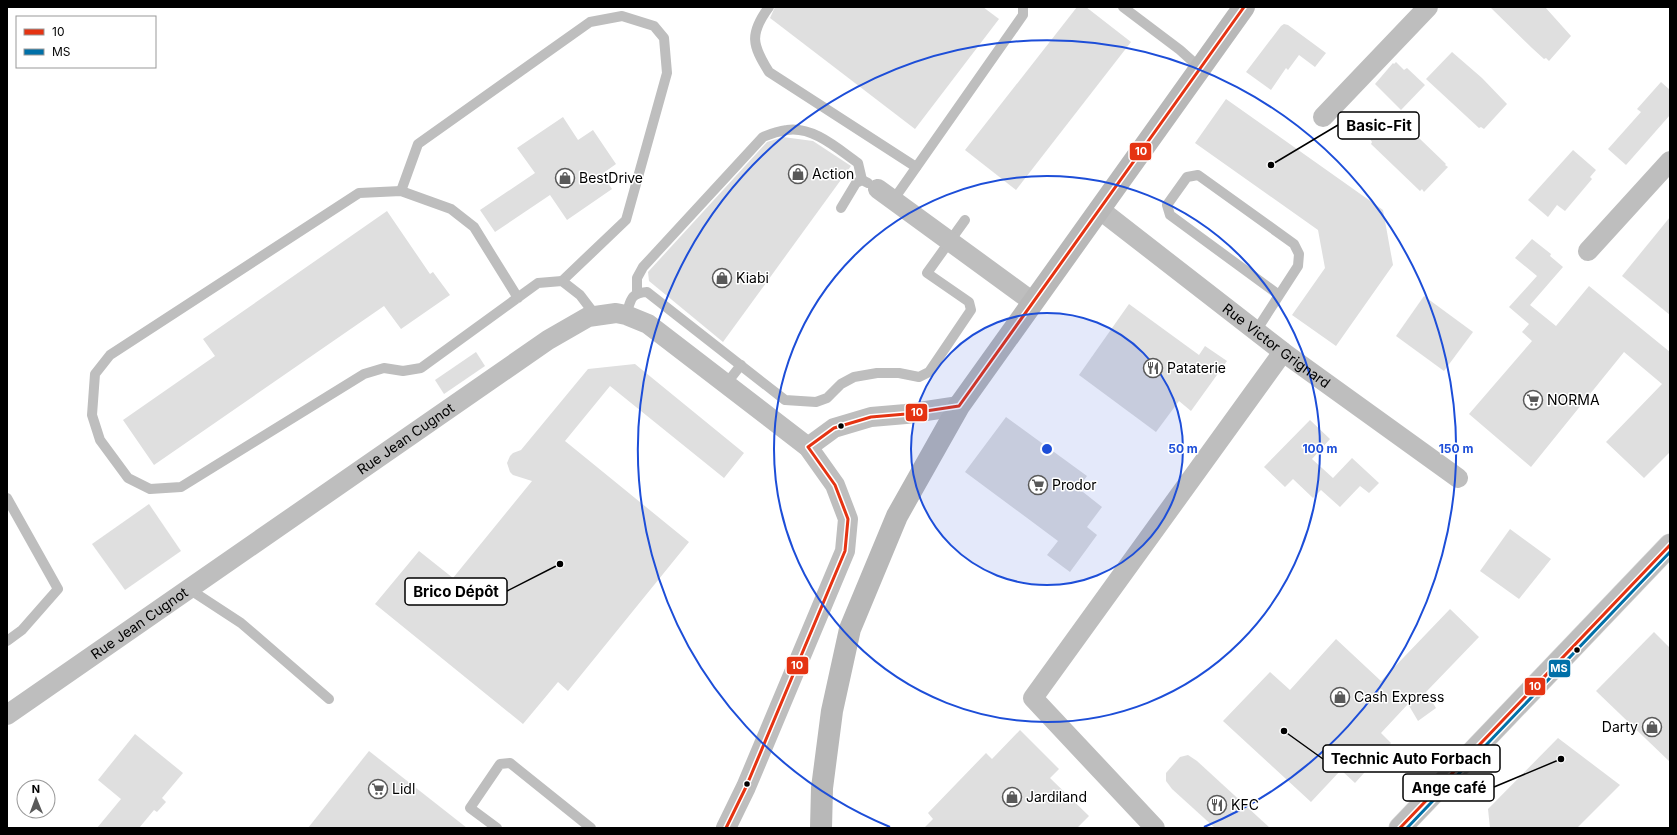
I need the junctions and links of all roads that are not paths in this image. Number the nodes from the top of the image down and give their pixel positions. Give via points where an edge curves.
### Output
1 (769, 7) edge
2 (1023, 7) edge
3 (1123, 7) edge
4 (1244, 7) edge
5 (1428, 7) edge
6 (1200, 68) junction
7 (1324, 117) dead end
8 (1670, 161) edge
9 (916, 167) junction
10 (878, 189) junction
11 (401, 191) junction
12 (841, 208) dead end
13 (1099, 209) junction
14 (965, 220) dead end
15 (950, 241) junction
16 (1588, 251) dead end
17 (562, 281) junction
18 (637, 292) junction
19 (1279, 295) junction
20 (518, 298) junction
21 (1033, 302) junction
22 (626, 315) junction
23 (596, 316) junction
24 (1256, 330) junction
25 (1283, 352) junction
26 (741, 365) junction
27 (726, 384) junction
28 (959, 406) junction
29 (808, 447) junction
30 (1458, 478) dead end
31 (7, 498) edge
32 (1670, 545) edge
33 (189, 589) junction
34 (7, 641) edge
35 (330, 700) dead end
36 (7, 715) edge
37 (497, 828) edge
38 (591, 828) edge
39 (726, 828) edge
40 (821, 828) edge
41 (1156, 828) edge
42 (1400, 828) edge

1 - 9 lane via 760,19 754,34 757,53 768,72
2 - 9 lane via 1023,15
3 - 6 lane
4 - 6 main road
5 - 7 street
6 - 13 main road
8 - 16 street
9 - 10 lane
10 - 12 lane via 856,183
10 - 15 street
10 - 18 lane via 858,163 806,131 787,130 763,137 643,267 637,278
11 - 17 lane via 418,144 590,22 622,16 654,26 664,38 667,73 626,220
11 - 20 lane via 451,209 474,227
11 - 20 lane via 359,192 110,355 95,374 92,416 100,440 128,478 150,490 181,487 364,374 384,368 402,371 421,368
13 - 21 main road
13 - 24 street, Rue Victor Grignard
14 - 15 lane
15 - 21 street
15 - 26 lane via 927,273 969,302 971,310 929,372 919,377 899,373 854,377 841,384 827,398 816,402 799,402 785,400
17 - 20 lane via 538,283
17 - 23 lane via 580,295
18 - 22 lane via 632,296
18 - 26 lane via 647,292
19 - 19 lane via 1298,266 1299,254 1294,244 1198,176 1187,177 1167,205 1170,215
19 - 24 lane
21 - 28 main road
22 - 23 street, Rue Jean Cugnot via 616,313
22 - 27 street, Rue Jean Cugnot via 648,324
23 - 33 street, Rue Jean Cugnot via 588,317 548,340
24 - 25 street, Rue Victor Grignard
25 - 30 street, Rue Victor Grignard
25 - 41 street via 1033,698
26 - 27 lane
27 - 29 street, Rue Jean Cugnot
28 - 29 street via 872,417 834,428
28 - 40 main road via 896,516 850,629 832,711 822,788
29 - 39 street, Rue Jean Cugnot via 835,485 848,519 845,551 746,787
31 - 34 lane via 58,590 22,630
32 - 42 main road
33 - 35 lane via 241,623
33 - 36 street, Rue Jean Cugnot
37 - 38 lane via 470,808 500,764 510,763

